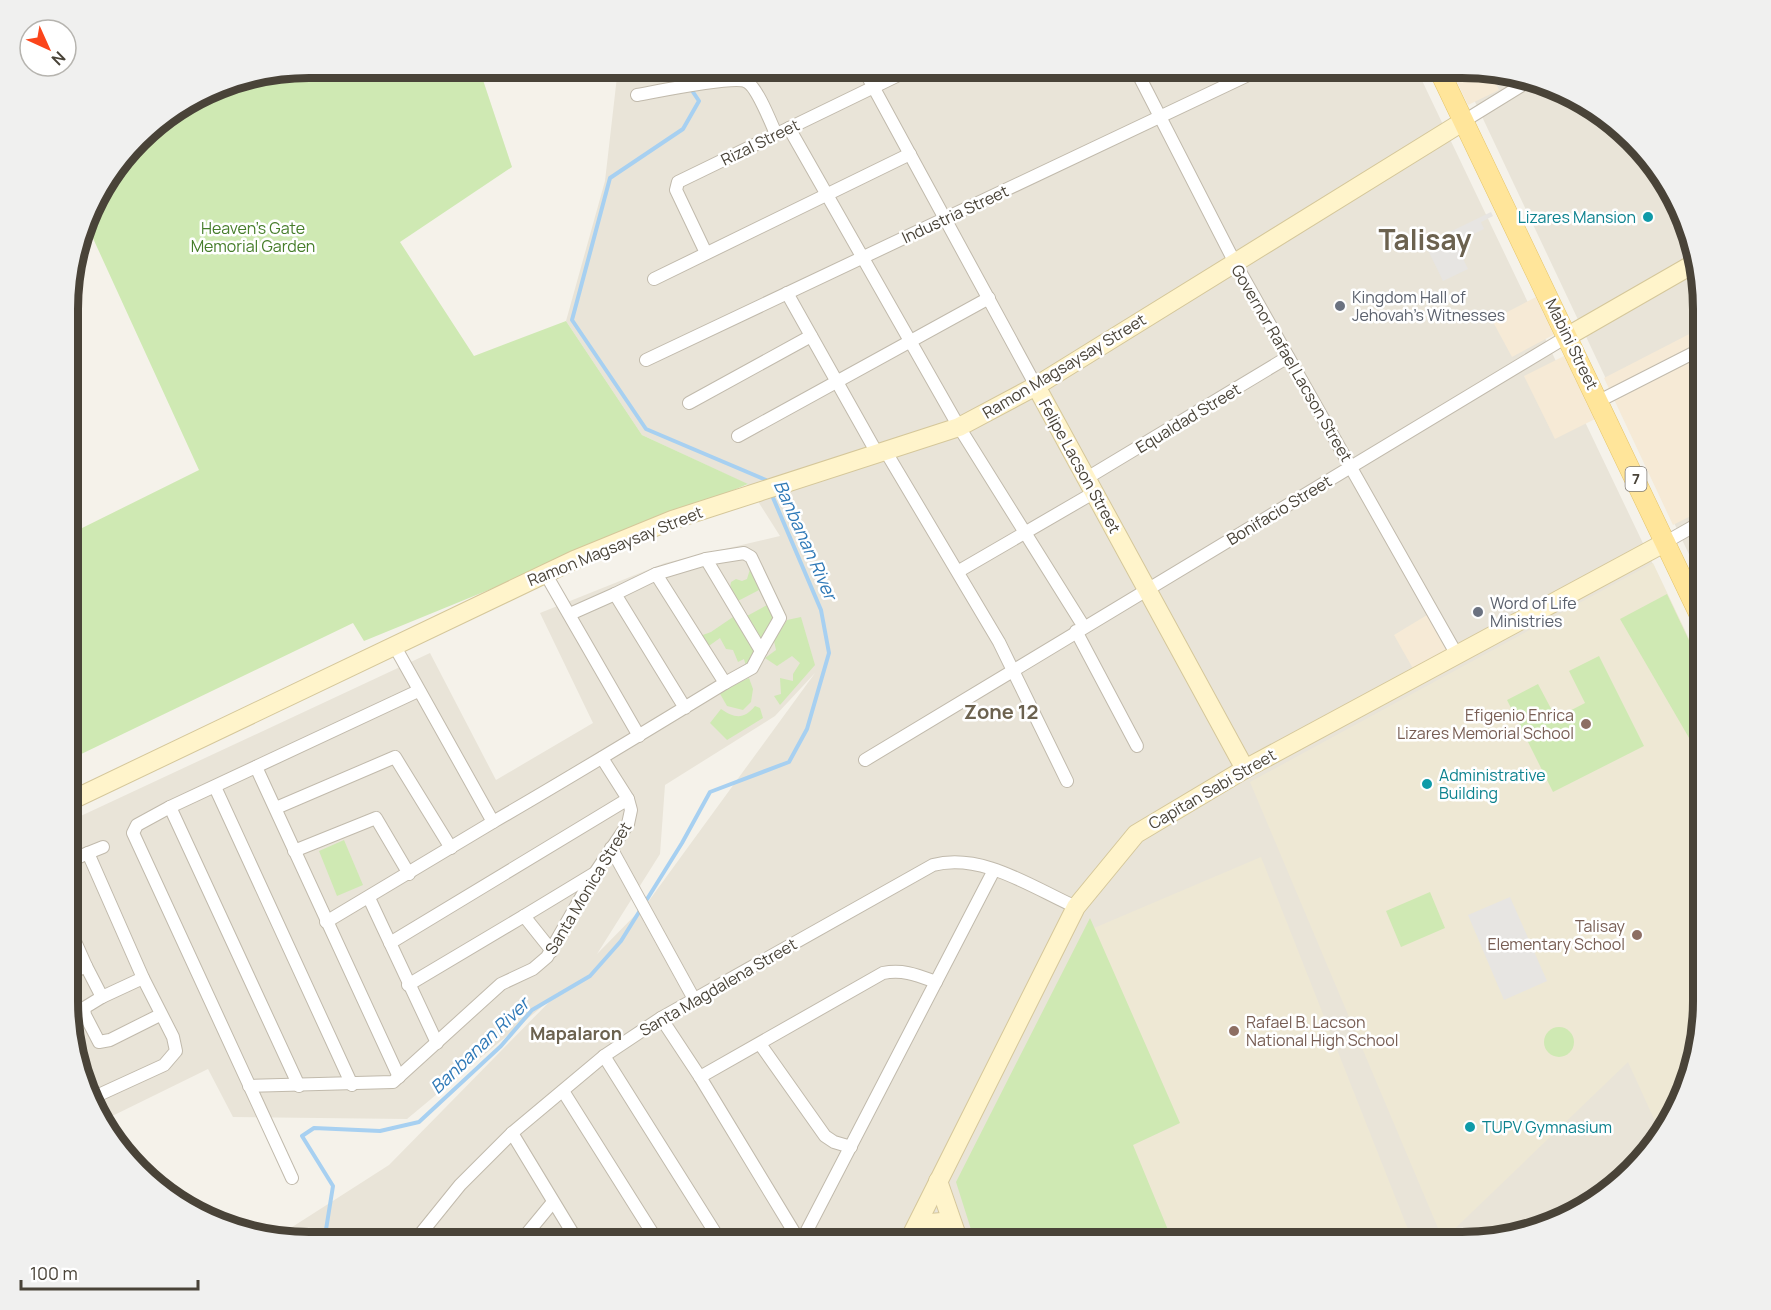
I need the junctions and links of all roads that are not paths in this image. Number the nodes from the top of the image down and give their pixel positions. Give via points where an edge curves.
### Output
1 (869, 78) edge
2 (892, 78) edge
3 (1140, 78) edge
4 (1242, 78) edge
5 (1443, 78) edge
6 (1521, 86) edge
7 (874, 87) junction
8 (637, 95) dead end
9 (1160, 117) junction
10 (1464, 121) junction
11 (789, 128) junction
12 (776, 134) junction
13 (910, 154) junction
14 (826, 194) junction
15 (945, 219) junction
16 (706, 253) junction
17 (862, 258) junction
18 (1234, 261) junction
19 (1689, 266) edge
20 (654, 279) dead end
21 (787, 293) junction
22 (989, 298) junction
23 (811, 336) junction
24 (1568, 336) junction
25 (910, 341) junction
26 (1693, 353) edge
27 (1288, 357) junction
28 (646, 360) dead end
29 (837, 382) junction
30 (1036, 386) junction
31 (1599, 401) junction
32 (689, 403) dead end
33 (959, 427) junction
34 (738, 436) dead end
35 (882, 454) junction
36 (1351, 467) junction
37 (1091, 485) junction
38 (1693, 527) edge
39 (1026, 530) junction
40 (1666, 542) junction
41 (706, 559) junction
42 (959, 571) junction
43 (545, 573) junction
44 (656, 574) junction
45 (1148, 590) junction
46 (615, 594) junction
47 (1693, 600) edge
48 (570, 615) junction
49 (1080, 629) junction
50 (394, 645) junction
51 (761, 651) junction
52 (1457, 655) junction
53 (1013, 671) junction
54 (725, 684) junction
55 (418, 691) junction
56 (685, 708) junction
57 (639, 736) junction
58 (1137, 746) dead end
59 (602, 759) junction
60 (865, 760) dead end
61 (256, 767) junction
62 (1245, 769) junction
63 (1067, 781) dead end
64 (215, 787) junction
65 (78, 797) edge
66 (628, 799) junction
67 (170, 807) junction
68 (276, 808) junction
69 (493, 822) junction
70 (103, 847) dead end
71 (451, 848) junction
72 (611, 848) junction
73 (294, 851) junction
74 (88, 854) junction
75 (78, 858) edge
76 (994, 870) junction
77 (595, 873) junction
78 (410, 874) junction
79 (369, 898) junction
80 (1076, 907) junction
81 (524, 916) junction
82 (326, 922) junction
83 (390, 943) junction
84 (78, 948) edge
85 (552, 951) junction
86 (86, 966) junction
87 (78, 970) edge
88 (143, 978) junction
89 (936, 982) junction
90 (408, 985) junction
91 (102, 997) junction
92 (694, 999) junction
93 (160, 1015) junction
94 (660, 1018) junction
95 (437, 1043) junction
96 (760, 1044) junction
97 (604, 1056) junction
98 (399, 1077) junction
99 (699, 1077) junction
100 (352, 1085) junction
101 (249, 1086) junction
102 (299, 1086) junction
103 (563, 1091) junction
104 (98, 1095) edge
105 (512, 1133) junction
106 (851, 1147) junction
107 (292, 1178) dead end
108 (938, 1181) junction
109 (553, 1202) junction
110 (422, 1232) edge
111 (528, 1232) edge
112 (572, 1232) edge
113 (652, 1232) edge
114 (715, 1232) edge
115 (794, 1232) edge
116 (805, 1232) edge
117 (912, 1232) edge
118 (916, 1232) edge
119 (953, 1232) edge
120 (956, 1232) edge

1 - 7 street, Felipe Lacson Street
2 - 7 street, Rizal Street
3 - 9 street, Governor Rafael Lacson Street
4 - 9 street, Industria Street
5 - 10 main road, Mabini Street / 7
6 - 10 street, Ramon Magsaysay Street
7 - 11 street, Rizal Street
7 - 13 street, Felipe Lacson Street
8 - 12 street via 725,81 749,82
9 - 15 street, Industria Street
9 - 18 street, Governor Rafael Lacson Street
10 - 18 street, Ramon Magsaysay Street
10 - 24 main road, Mabini Street / 7
11 - 12 street, Rizal Street
11 - 14 street
12 - 16 street, Rizal Street via 675,186
13 - 14 street
13 - 15 street, Felipe Lacson Street
14 - 16 street
14 - 17 street
15 - 17 street, Industria Street
15 - 22 street, Felipe Lacson Street
16 - 20 street
17 - 21 street, Industria Street
17 - 25 street
18 - 27 street, Governor Rafael Lacson Street
18 - 30 street, Ramon Magsaysay Street
19 - 24 street, Bonifacio Street
21 - 23 street
21 - 28 street, Industria Street
22 - 25 street
22 - 30 street, Felipe Lacson Street
23 - 29 street
23 - 32 street
24 - 31 main road, Mabini Street / 7
24 - 36 street, Bonifacio Street
25 - 29 street
25 - 33 street
26 - 31 street
27 - 36 street, Governor Rafael Lacson Street
27 - 37 street, Equaldad Street
29 - 34 street
29 - 35 street
30 - 33 street, Ramon Magsaysay Street
30 - 37 street, Felipe Lacson Street
31 - 40 main road, Mabini Street / 7
33 - 35 street, Ramon Magsaysay Street
33 - 39 street
35 - 42 street
35 - 43 street, Ramon Magsaysay Street via 672,520
36 - 45 street, Bonifacio Street
36 - 52 street, Governor Rafael Lacson Street
37 - 39 street, Equaldad Street
37 - 45 street, Felipe Lacson Street
38 - 40 street, Capitan Sabi Street
39 - 42 street, Equaldad Street
39 - 49 street
40 - 47 main road, Mabini Street / 7
40 - 52 street, Capitan Sabi Street
41 - 44 street
41 - 51 street
41 - 51 street via 744,553 751,557 780,618
42 - 53 street
43 - 48 street
43 - 50 street, Ramon Magsaysay Street
44 - 46 street
44 - 54 street
45 - 49 street, Bonifacio Street
45 - 62 street, Felipe Lacson Street
46 - 48 street
46 - 56 street
48 - 57 street
49 - 53 street, Bonifacio Street
49 - 58 street
50 - 55 street
50 - 65 street, Ramon Magsaysay Street
51 - 54 street via 752,668
52 - 62 street, Capitan Sabi Street
53 - 60 street, Bonifacio Street
53 - 63 street
54 - 56 street
55 - 61 street
55 - 69 street
56 - 57 street
57 - 59 street
59 - 66 street
59 - 69 street
61 - 64 street
61 - 68 street
62 - 80 street, Capitan Sabi Street via 1136,834
64 - 67 street
64 - 100 street
66 - 72 street, Santa Monica Street via 631,817
66 - 83 street
67 - 101 street via 137,825 133,833 135,843
67 - 102 street
68 - 71 street via 395,757
68 - 73 street
69 - 71 street
70 - 74 street
71 - 78 street
72 - 77 street, Santa Monica Street
72 - 92 street
73 - 78 street via 376,818
73 - 82 street
74 - 75 street
74 - 88 street
76 - 80 street, Santa Magdalena Street
76 - 89 street
76 - 92 street, Santa Magdalena Street via 963,861 933,865
77 - 81 street
77 - 85 street, Santa Monica Street
78 - 79 street
79 - 82 street
79 - 83 street
80 - 108 street, Capitan Sabi Street
81 - 85 street
81 - 90 street
82 - 98 street
83 - 90 street
84 - 86 street
85 - 95 street, Santa Monica Street via 533,969 501,984
86 - 87 street
86 - 91 street
88 - 91 street
88 - 93 street
89 - 96 street via 897,970 883,973
89 - 106 street
90 - 95 street
91 - 93 street via 84,1008 99,1042
92 - 94 street, Santa Magdalena Street
93 - 104 street via 175,1043 177,1051 172,1059
94 - 97 street, Santa Magdalena Street
94 - 99 street
95 - 98 street, Santa Monica Street
96 - 99 street
96 - 106 street via 825,1136
97 - 103 street, Santa Magdalena Street
97 - 114 street
98 - 100 street, Santa Monica Street via 393,1082
99 - 115 street
100 - 102 street, Santa Monica Street
101 - 102 street, Santa Monica Street
101 - 107 street
103 - 105 street, Santa Magdalena Street
103 - 113 street
105 - 109 street
105 - 110 street, Santa Magdalena Street via 460,1185
106 - 116 street
108 - 117 street, Capitan Sabi Street
108 - 120 street
109 - 111 street
109 - 112 street
118 - 119 street via 930,1223 942,1222

